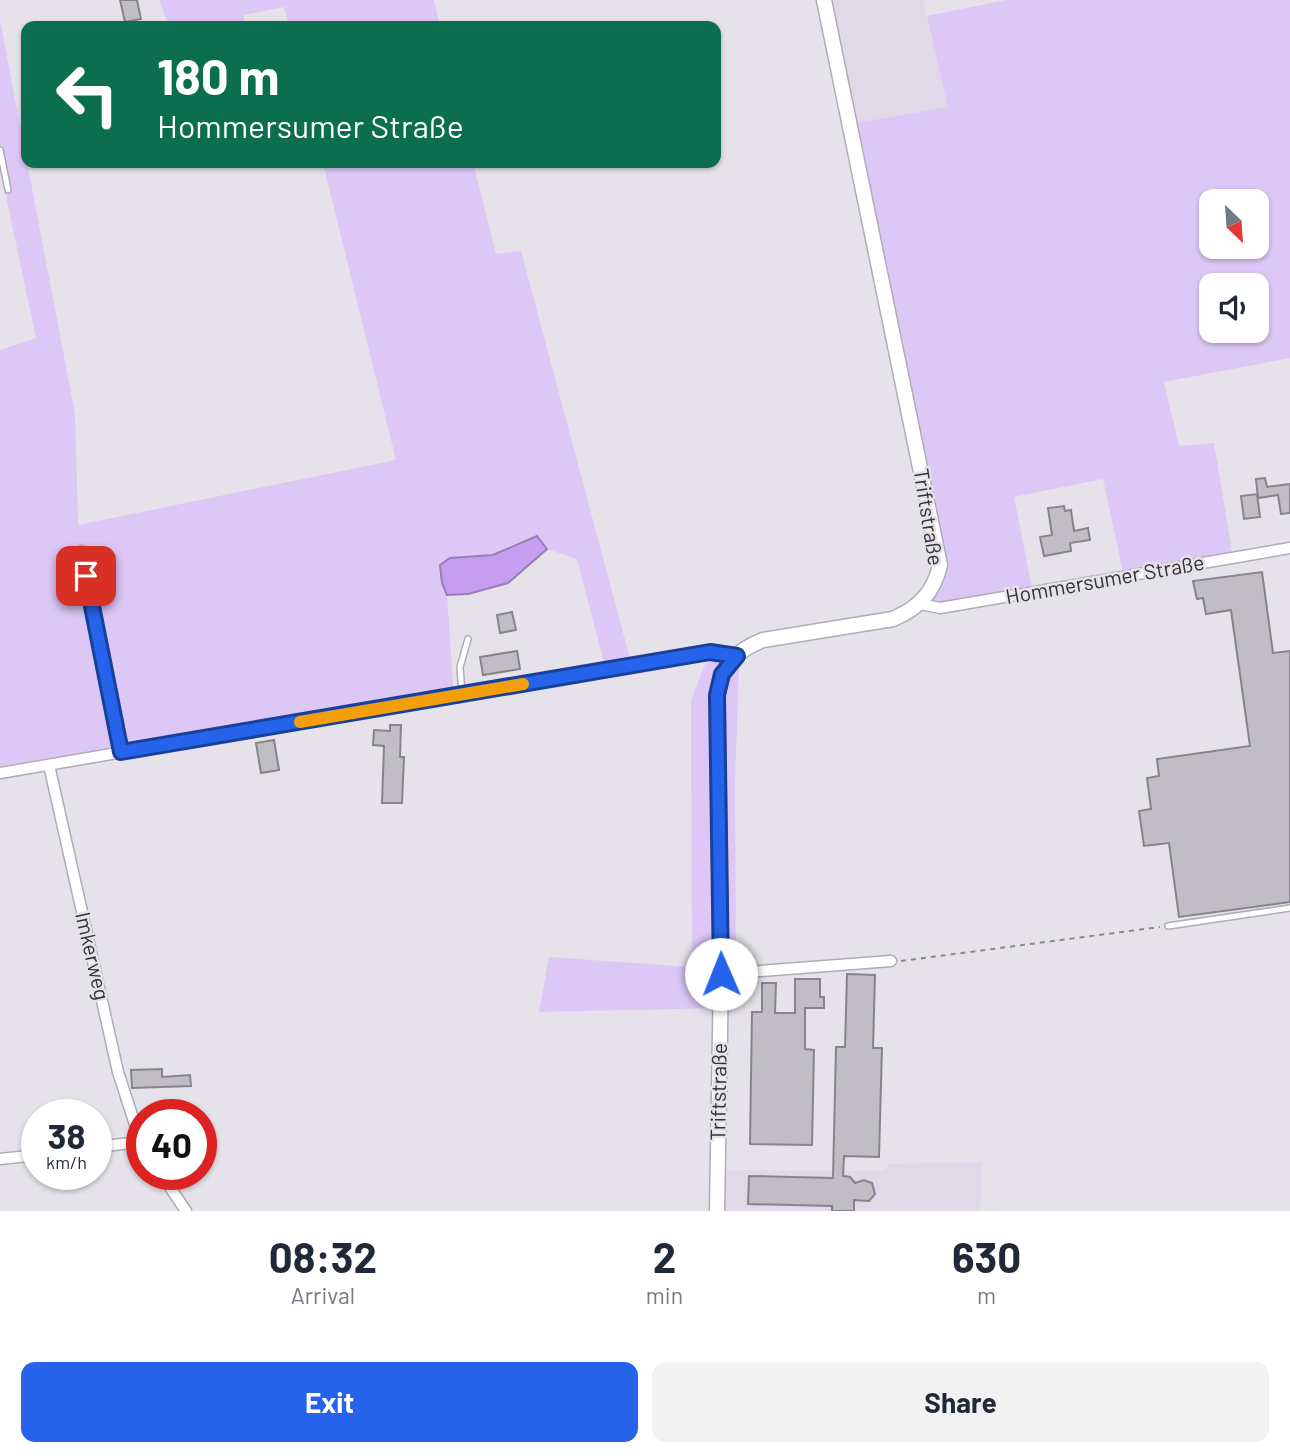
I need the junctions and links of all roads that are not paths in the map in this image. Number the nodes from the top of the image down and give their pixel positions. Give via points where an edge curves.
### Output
1 (824, 0) edge
2 (0, 150) edge
3 (8, 190) dead end
4 (1290, 548) edge
5 (81, 551) dead end
6 (921, 604) junction
7 (468, 639) dead end
8 (737, 656) junction
9 (462, 694) junction
10 (121, 752) junction
11 (49, 765) junction
12 (0, 773) edge
13 (1290, 908) edge
14 (1168, 926) road end
15 (891, 961) road end
16 (721, 974) junction
17 (126, 1099) edge
18 (21, 1156) edge
19 (0, 1159) edge
20 (172, 1190) edge
21 (186, 1211) edge
22 (717, 1211) edge

1 - 6 street, Triftstraße via 940,565
2 - 3 lane
4 - 6 street, Hommersumer Straße via 940,608
5 - 10 street
6 - 8 street via 893,619 764,640
7 - 9 lane via 460,667
8 - 9 street via 710,652
8 - 16 street, Triftstraße via 722,674 717,695
9 - 10 street
10 - 11 street
11 - 12 street
11 - 17 street, Imkerweg
13 - 14 lane
15 - 16 street
16 - 22 street, Triftstraße
18 - 19 street
20 - 21 street

